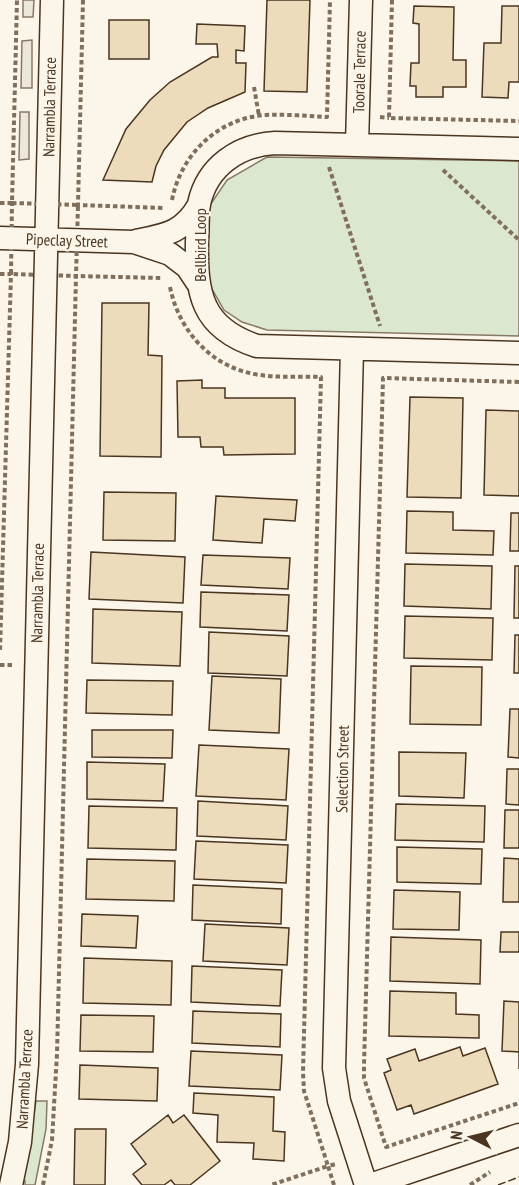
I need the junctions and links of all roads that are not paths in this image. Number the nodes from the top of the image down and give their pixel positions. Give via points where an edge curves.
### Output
1 (52, 0) edge
2 (361, 0) edge
3 (357, 145) junction
4 (519, 149) edge
5 (199, 205) junction
6 (0, 238) edge
7 (46, 239) junction
8 (134, 242) junction
9 (197, 282) junction
10 (352, 349) junction
11 (519, 353) edge
12 (519, 1135) edge
13 (11, 1185) edge
14 (368, 1185) edge

1 - 7 street, Narrambla Terrace
2 - 3 street, Toorale Terrace
3 - 4 street, Bellbird Loop
3 - 5 street, Bellbird Loop via 264,143 241,150 213,172
5 - 8 street, Pipeclay Street via 188,222 172,232
5 - 9 street, Bellbird Loop
6 - 7 street, Pipeclay Street
7 - 8 street, Pipeclay Street
7 - 13 street, Narrambla Terrace via 27,1064 20,1142
8 - 9 street, Pipeclay Street via 170,254 187,267
9 - 10 street, Bellbird Loop via 213,318 244,342 270,347
10 - 11 street, Bellbird Loop
10 - 14 street, Selection Street via 334,1068 336,1090
12 - 14 street

